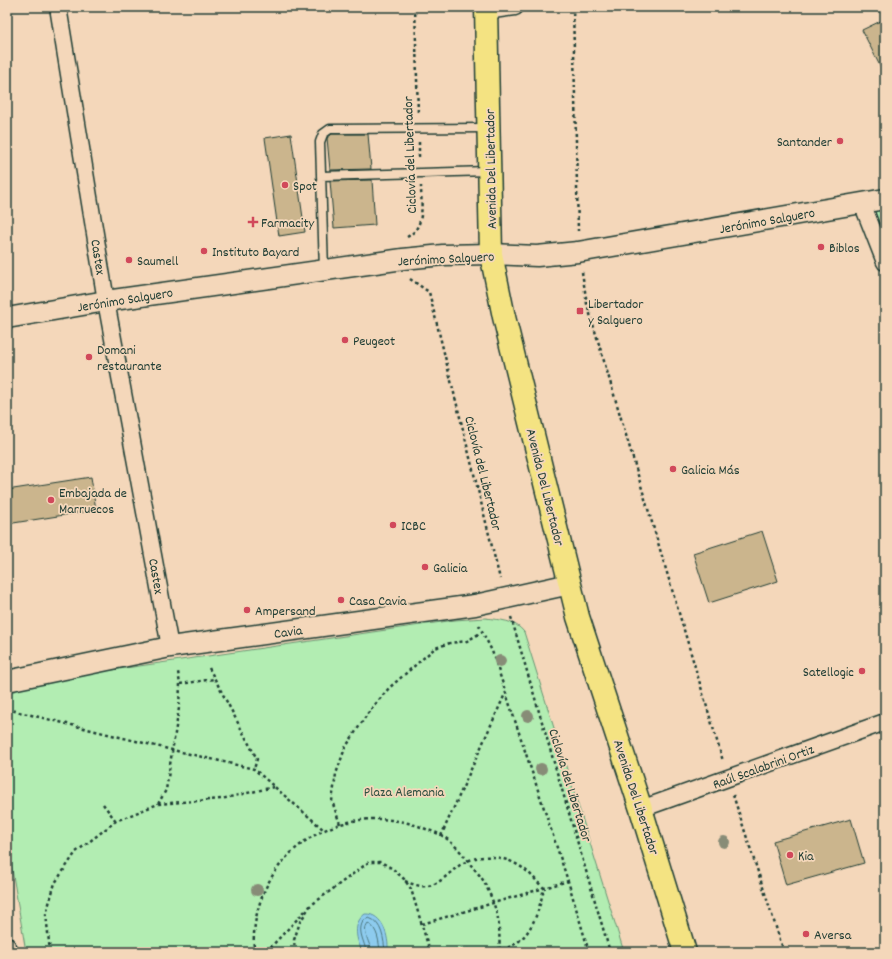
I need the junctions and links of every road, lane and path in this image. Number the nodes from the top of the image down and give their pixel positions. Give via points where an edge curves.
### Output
1 (58, 7) edge
2 (415, 7) edge
3 (515, 7) edge
4 (573, 7) edge
5 (486, 9) edge
6 (489, 128) junction
7 (418, 129) junction
8 (490, 171) junction
9 (420, 173) junction
10 (321, 176) junction
11 (885, 199) edge
12 (862, 203) junction
13 (578, 252) junction
14 (491, 254) junction
15 (403, 259) junction
16 (885, 262) edge
17 (324, 270) junction
18 (106, 301) junction
19 (7, 318) edge
20 (570, 584) junction
21 (505, 598) junction
22 (170, 648) junction
23 (208, 668) dead end
24 (178, 672) dead end
25 (214, 679) junction
26 (7, 680) edge
27 (180, 684) junction
28 (506, 693) junction
29 (7, 709) edge
30 (885, 722) edge
31 (172, 750) junction
32 (254, 769) junction
33 (728, 778) junction
34 (274, 786) junction
35 (103, 804) dead end
36 (158, 804) junction
37 (641, 810) junction
38 (116, 821) junction
39 (340, 824) junction
40 (324, 830) junction
41 (441, 836) junction
42 (468, 861) junction
43 (568, 881) junction
44 (405, 882) junction
45 (544, 888) junction
46 (493, 903) junction
47 (310, 906) junction
48 (422, 924) junction
49 (7, 946) edge
50 (500, 951) edge
51 (8, 952) edge
52 (50, 952) edge
53 (254, 952) edge
54 (266, 952) edge
55 (295, 952) edge
56 (430, 952) edge
57 (453, 952) edge
58 (589, 952) edge
59 (610, 952) edge
60 (685, 952) edge
61 (784, 952) edge

1 - 18 street, Castex
2 - 7 path, Ciclovía del Libertador
3 - 5 street
4 - 13 path
5 - 6 main road, Avenida Del Libertador
6 - 7 lane
6 - 8 main road, Avenida Del Libertador
7 - 9 path, Ciclovía del Libertador
7 - 10 lane via 330,129 322,134 320,142
8 - 9 lane
8 - 14 main road, Avenida Del Libertador
9 - 10 lane
9 - 15 path, Ciclovía del Libertador via 422,219 414,233 402,240
10 - 17 lane
11 - 12 street, Jerónimo Salguero
12 - 13 street, Jerónimo Salguero
12 - 16 street
13 - 14 street, Jerónimo Salguero via 537,256
13 - 33 path via 588,304
14 - 15 street, Jerónimo Salguero
14 - 20 main road, Avenida Del Libertador
15 - 17 street, Jerónimo Salguero
15 - 21 path, Ciclovía del Libertador via 410,280 429,292
17 - 18 street, Jerónimo Salguero
18 - 19 street, Jerónimo Salguero
18 - 22 street, Castex
20 - 21 street, Cavia
20 - 37 main road, Avenida Del Libertador via 578,617
21 - 22 street, Cavia via 474,605
21 - 59 path, Ciclovía del Libertador
22 - 26 street, Cavia
23 - 25 path
24 - 27 path
25 - 27 path
25 - 32 path via 257,759
27 - 31 path
28 - 39 path via 492,651 482,632 467,641 435,648 389,688 368,713 345,748 336,774 332,801
28 - 41 path
28 - 43 path
29 - 31 path
30 - 33 street, Raúl Scalabrini Ortiz
31 - 32 path
31 - 36 path via 166,790
32 - 34 path
33 - 37 street, Raúl Scalabrini Ortiz
33 - 61 path
34 - 36 path via 221,799
34 - 40 path
35 - 38 path
36 - 38 path
37 - 60 main road, Avenida Del Libertador
38 - 52 path via 76,852 55,883 46,914
39 - 40 path
39 - 41 path via 372,819 391,820 410,823
40 - 53 path via 299,846 271,877 256,917
41 - 42 path
42 - 44 path via 433,885 422,886
42 - 45 path via 480,857 499,857 513,862
42 - 46 path via 484,881
43 - 45 path
43 - 58 path
44 - 47 path via 393,869 381,862 369,862
44 - 48 path via 411,889
45 - 46 path
45 - 50 path via 539,911 525,936
46 - 48 path
46 - 50 path via 500,934
47 - 54 path
47 - 55 path via 300,922 294,940
48 - 56 path
49 - 51 street
50 - 57 path

